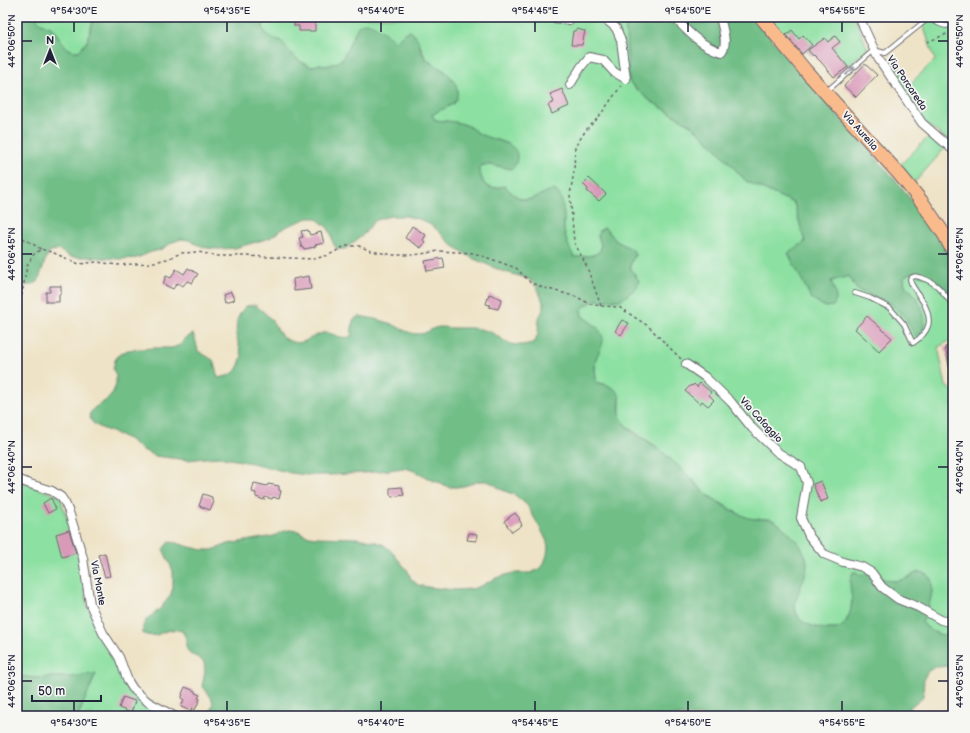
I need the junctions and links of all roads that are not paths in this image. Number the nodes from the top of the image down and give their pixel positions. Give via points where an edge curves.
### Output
1 (553, 17) edge
2 (603, 17) edge
3 (674, 17) edge
4 (720, 17) edge
5 (761, 17) edge
6 (858, 17) edge
7 (929, 18) edge
8 (569, 20) dead end
9 (953, 24) edge
10 (874, 50) junction
11 (570, 84) dead end
12 (825, 92) junction
13 (953, 150) edge
14 (953, 251) edge
15 (855, 293) dead end
16 (953, 305) edge
17 (686, 364) road end
18 (17, 479) edge
19 (953, 623) edge
20 (174, 716) edge

1 - 8 street
2 - 11 street via 616,28 621,40 626,79 614,72 603,60 589,57
3 - 4 street via 703,45 721,52 726,43
5 - 12 main road, Via Aurelia
6 - 10 street, Via Porcareda
7 - 9 lane via 946,26
7 - 10 lane via 885,53
12 -> 10 lane
10 - 13 street, Via Porcareda via 922,123
12 - 14 main road, Via Aurelia via 922,202
15 - 16 lane via 890,308 904,324 913,343 922,336 928,326 928,314 910,279 915,276 938,286
17 - 19 street, Via Cafaggio via 705,377 731,402 752,428 777,452 801,467 807,483 802,518 809,536 824,554 862,567 872,573 882,587 898,599 941,620
18 - 20 street, Via Monte via 52,491 65,503 83,558 90,604 103,633 133,689 148,702

